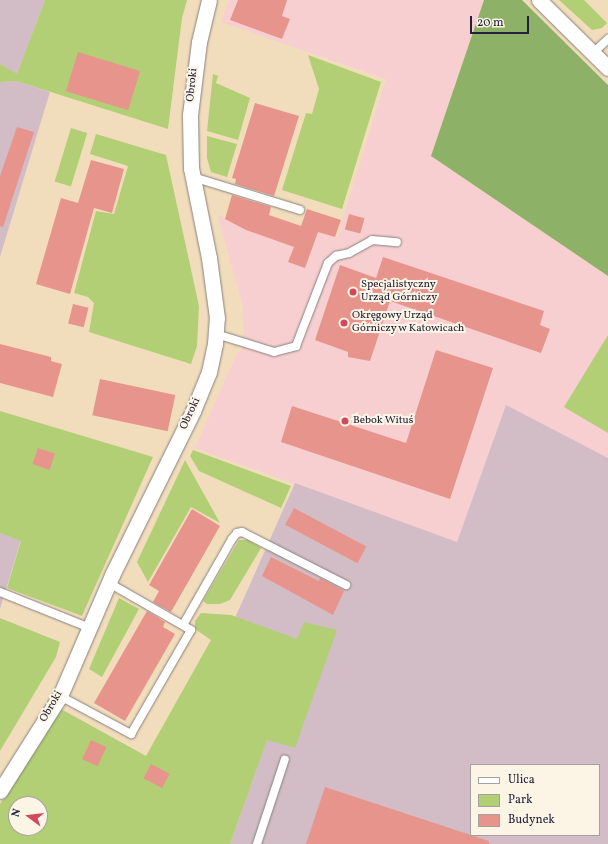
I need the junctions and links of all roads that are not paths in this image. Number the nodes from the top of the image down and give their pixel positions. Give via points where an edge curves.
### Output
1 (209, 0) edge
2 (538, 0) edge
3 (608, 38) edge
4 (593, 53) junction
5 (608, 68) edge
6 (193, 176) junction
7 (300, 210) dead end
8 (397, 242) dead end
9 (216, 334) junction
10 (109, 583) junction
11 (346, 585) dead end
12 (0, 592) edge
13 (183, 625) junction
14 (90, 628) junction
15 (60, 696) junction
16 (285, 759) dead end
17 (0, 791) edge
18 (257, 844) edge

1 - 6 street, Obroki via 194,76 190,115
2 - 4 street
3 - 4 lane
4 - 5 street
6 - 7 lane
6 - 9 street, Obroki via 214,288
8 - 9 lane via 372,240 349,253 336,256 328,263 296,346 274,352
9 - 10 street, Obroki via 209,372 193,411
10 - 13 lane
10 - 14 street, Obroki
11 - 13 lane via 242,532 236,533
12 - 14 lane
13 - 15 lane via 191,630 131,734
14 - 15 street, Obroki
15 - 17 street, Obroki
16 - 18 lane

